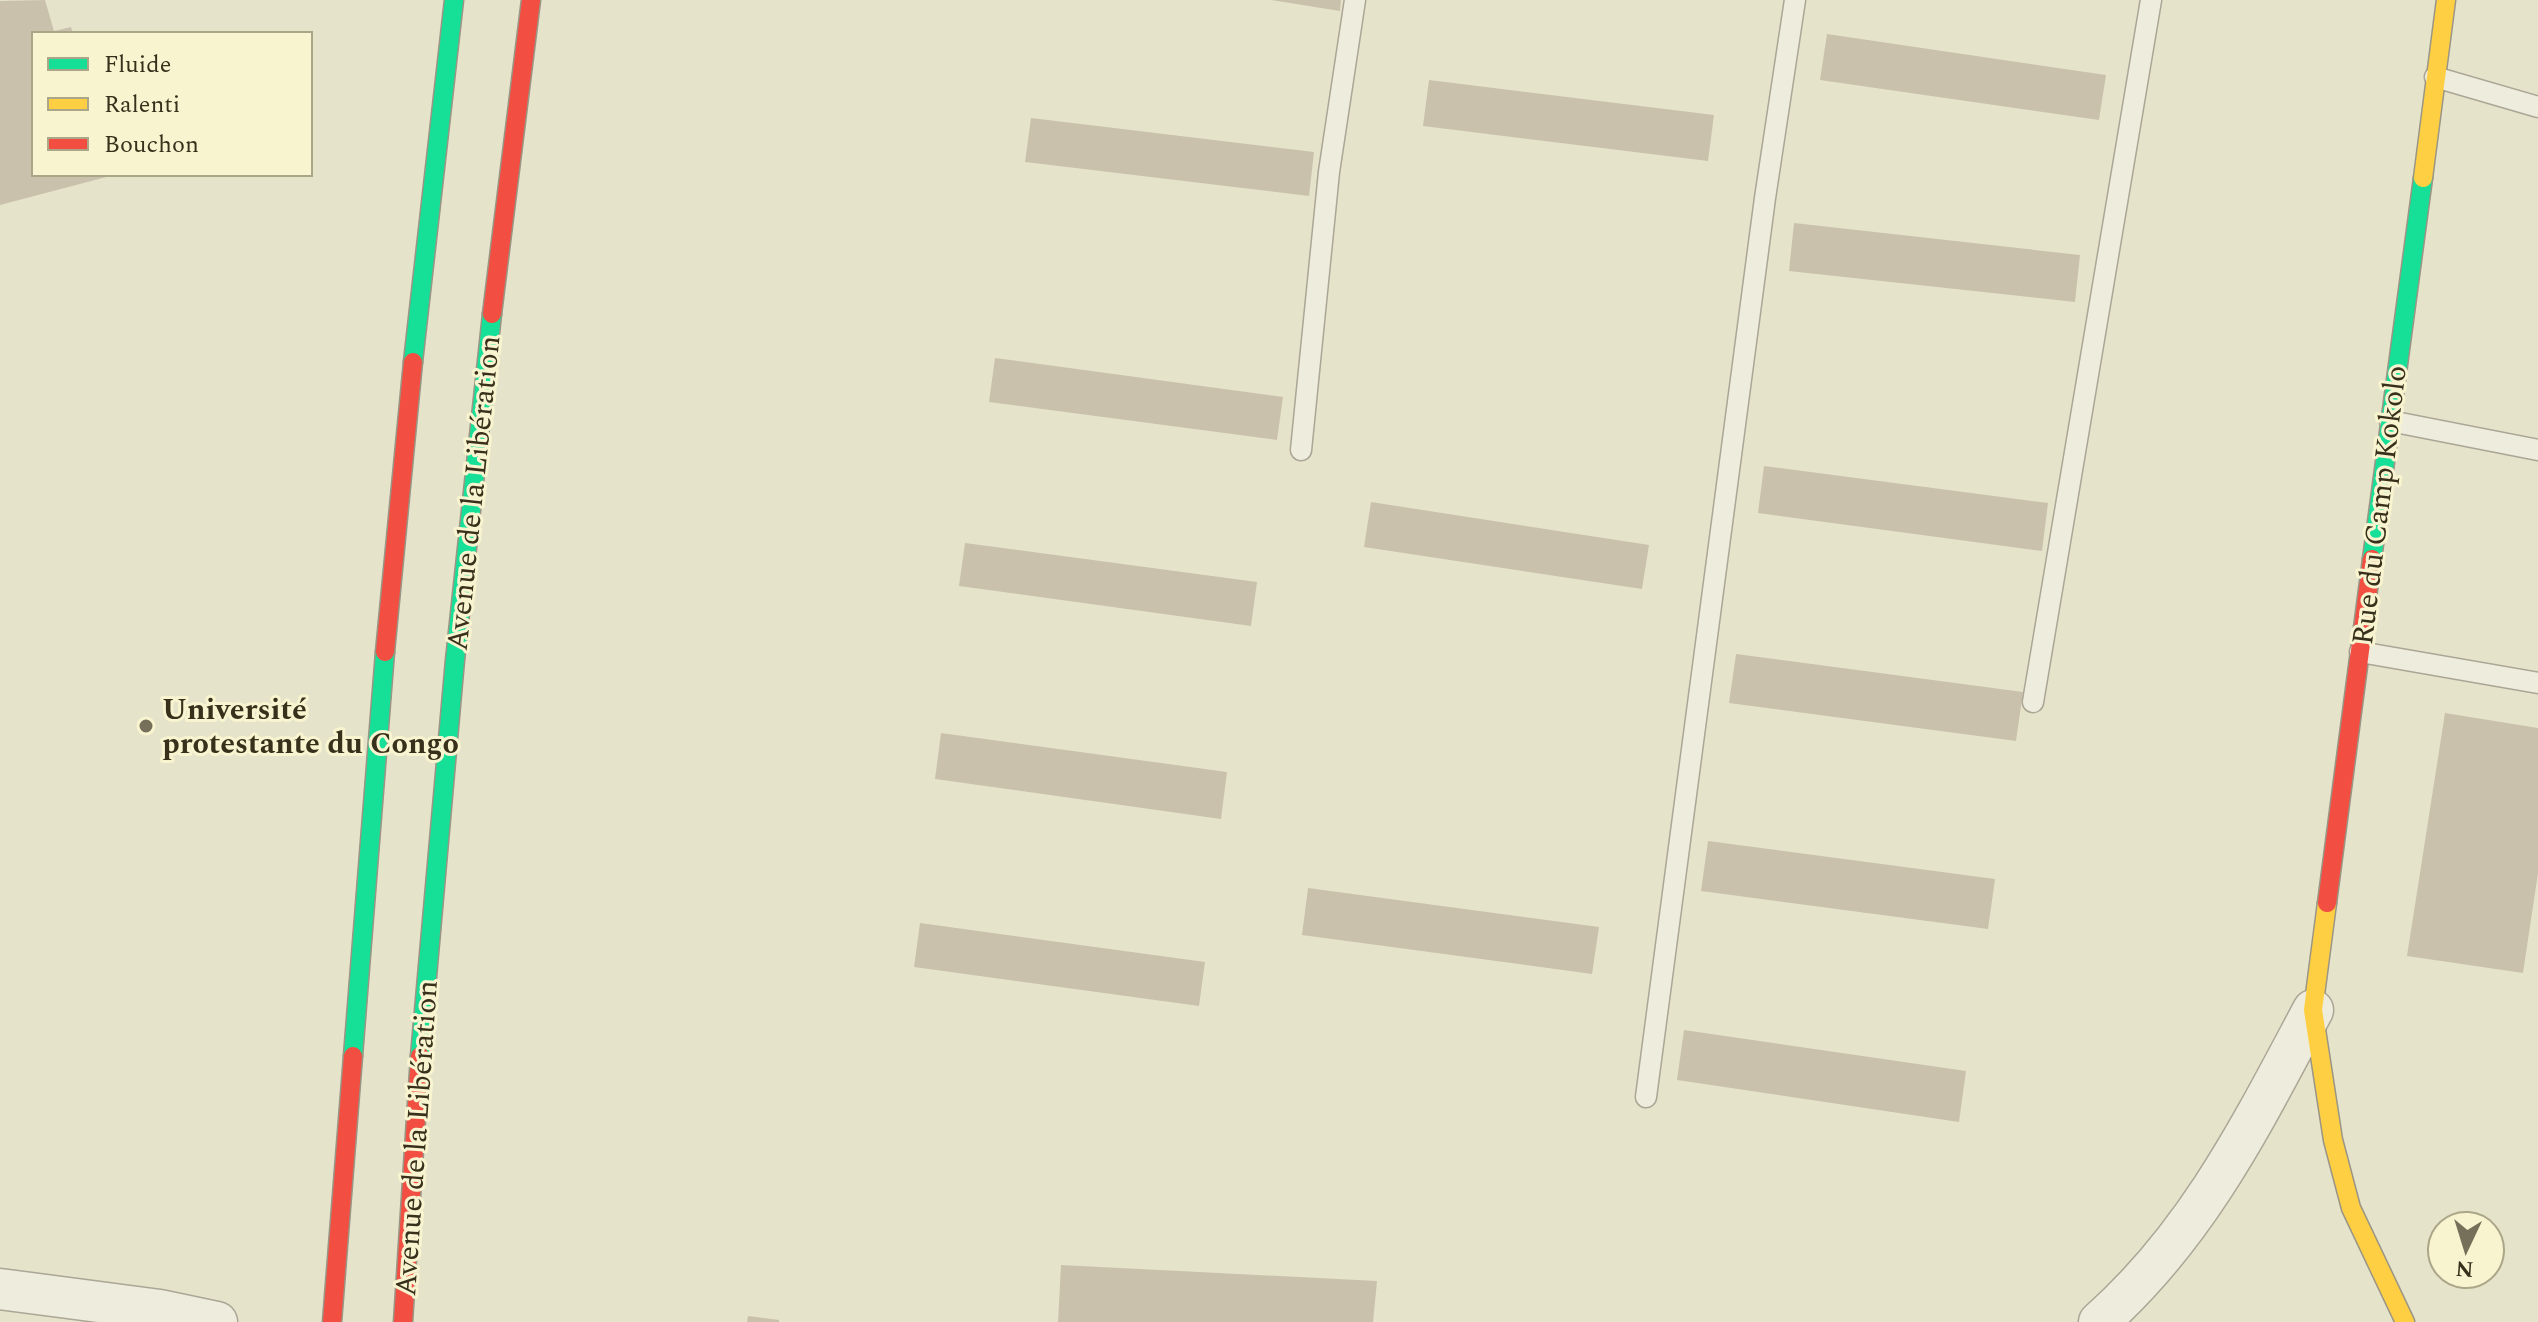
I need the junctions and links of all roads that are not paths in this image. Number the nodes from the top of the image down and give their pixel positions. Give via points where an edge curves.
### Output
1 (454, 0) edge
2 (531, 0) edge
3 (1355, 0) edge
4 (1795, 0) edge
5 (2151, 0) edge
6 (2446, 0) edge
7 (2435, 77) junction
8 (2538, 107) edge
9 (2390, 421) junction
10 (1301, 450) dead end
11 (2538, 450) edge
12 (2360, 652) junction
13 (2538, 683) edge
14 (2033, 702) dead end
15 (2313, 1010) junction
16 (1646, 1097) dead end
17 (0, 1289) edge
18 (217, 1322) edge
19 (332, 1322) edge
20 (403, 1322) edge
21 (2099, 1322) edge
22 (2405, 1322) edge

1 - 19 main road via 395,518
2 - 20 main road, Avenue de la Libération via 448,725
3 - 10 lane via 1329,172
4 - 16 lane
5 - 14 lane
6 - 7 main road, Rue du Camp Kokolo
7 - 8 lane
7 - 9 main road, Rue du Camp Kokolo
9 - 11 lane
9 - 12 main road, Rue du Camp Kokolo
12 - 13 lane
12 - 15 main road, Rue du Camp Kokolo
15 - 21 street, Rue du Camp Kokolo via 2189,1225 2135,1290
15 - 22 main road, Rue du Camp Kokolo via 2333,1140 2351,1208
17 - 18 street

